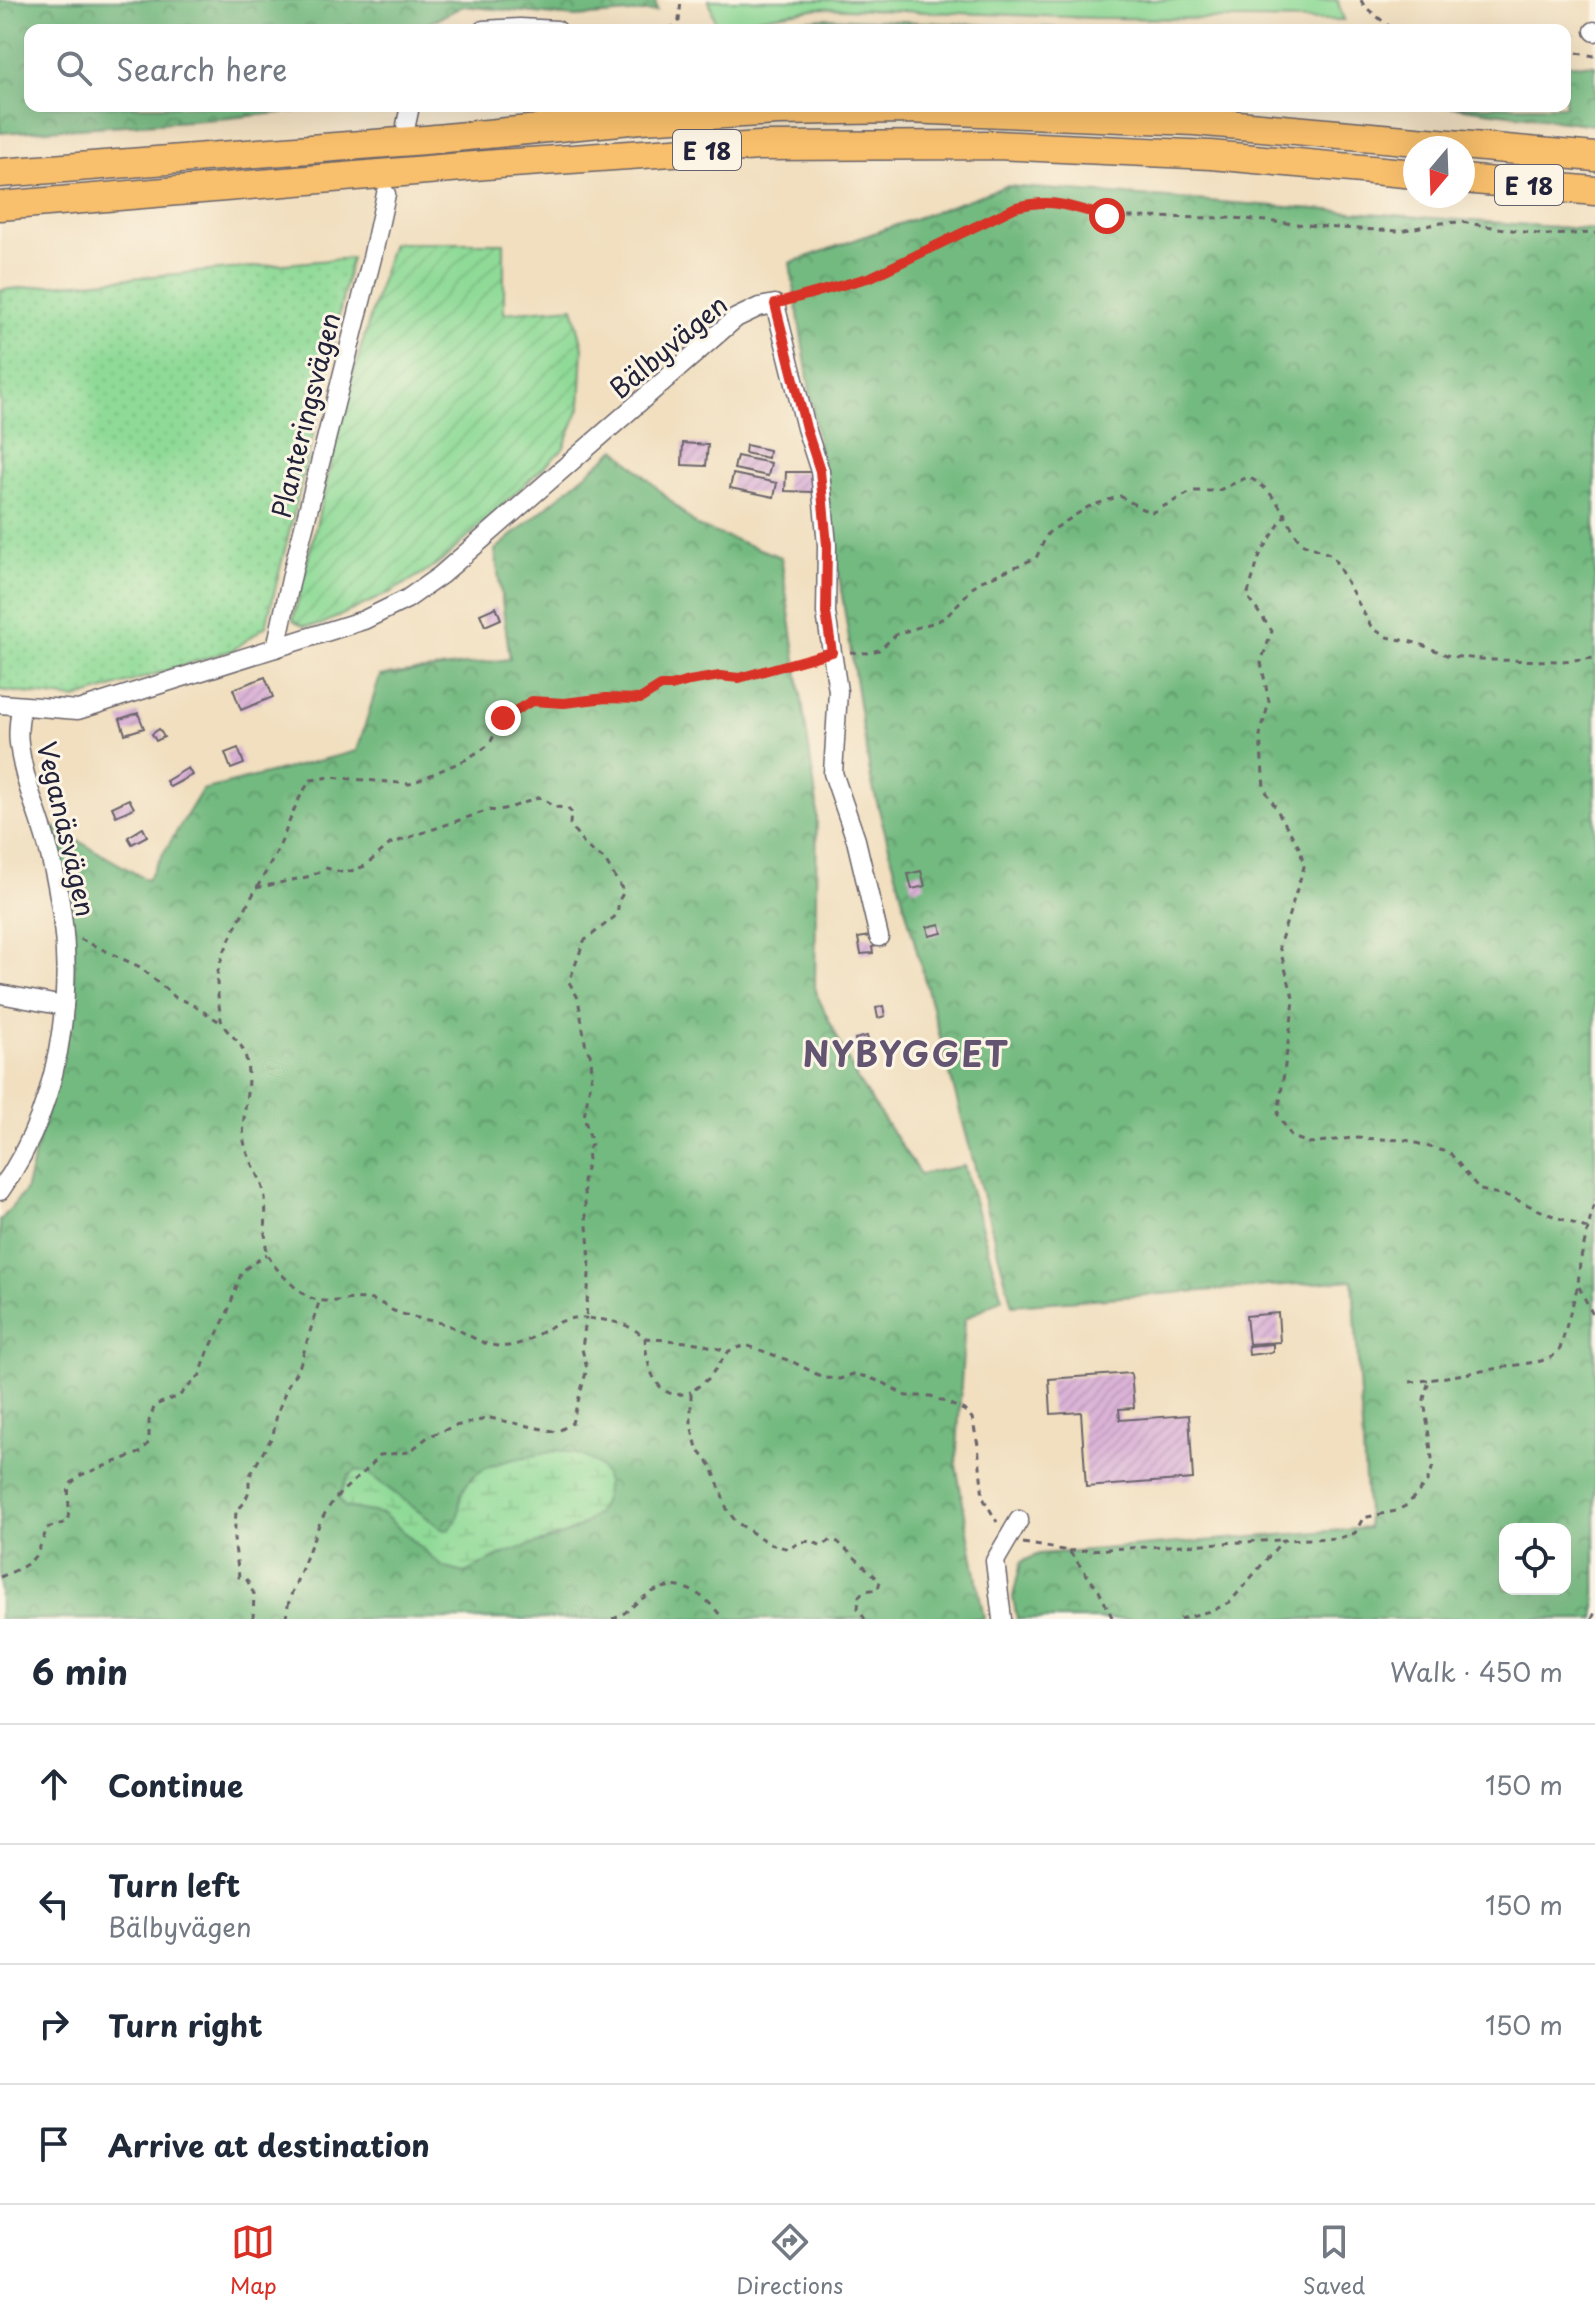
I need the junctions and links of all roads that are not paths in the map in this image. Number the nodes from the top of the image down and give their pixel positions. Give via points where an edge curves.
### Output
1 (409, 112) edge
2 (761, 112) edge
3 (979, 112) edge
4 (406, 125) dead end
5 (1595, 157) edge
6 (0, 173) edge
7 (1403, 173) edge
8 (1475, 180) edge
9 (1595, 191) edge
10 (386, 194) dead end
11 (0, 206) edge
12 (276, 648) junction
13 (0, 704) edge
14 (21, 706) junction
15 (879, 937) dead end
16 (0, 994) edge
17 (64, 1006) junction
18 (0, 1191) edge
19 (1019, 1520) dead end
20 (1002, 1619) edge

1 - 4 street
2 - 6 highway, E 18
3 - 5 highway, E 18 via 1194,121
7 - 11 highway, E 18 via 1211,155 997,145 759,146
8 - 9 highway, E 18
10 - 12 street, Planteringsvägen
12 - 14 street, Bälbyvägen via 78,710
12 - 15 street, Bälbyvägen via 364,620 428,585 736,318 775,304 820,471 826,613 838,691 833,773 856,840
13 - 14 street
14 - 17 street, Veganäsvägen via 18,741 53,864 65,933
16 - 17 street
17 - 18 street, Veganäsvägen via 45,1099
19 - 20 street via 995,1561

